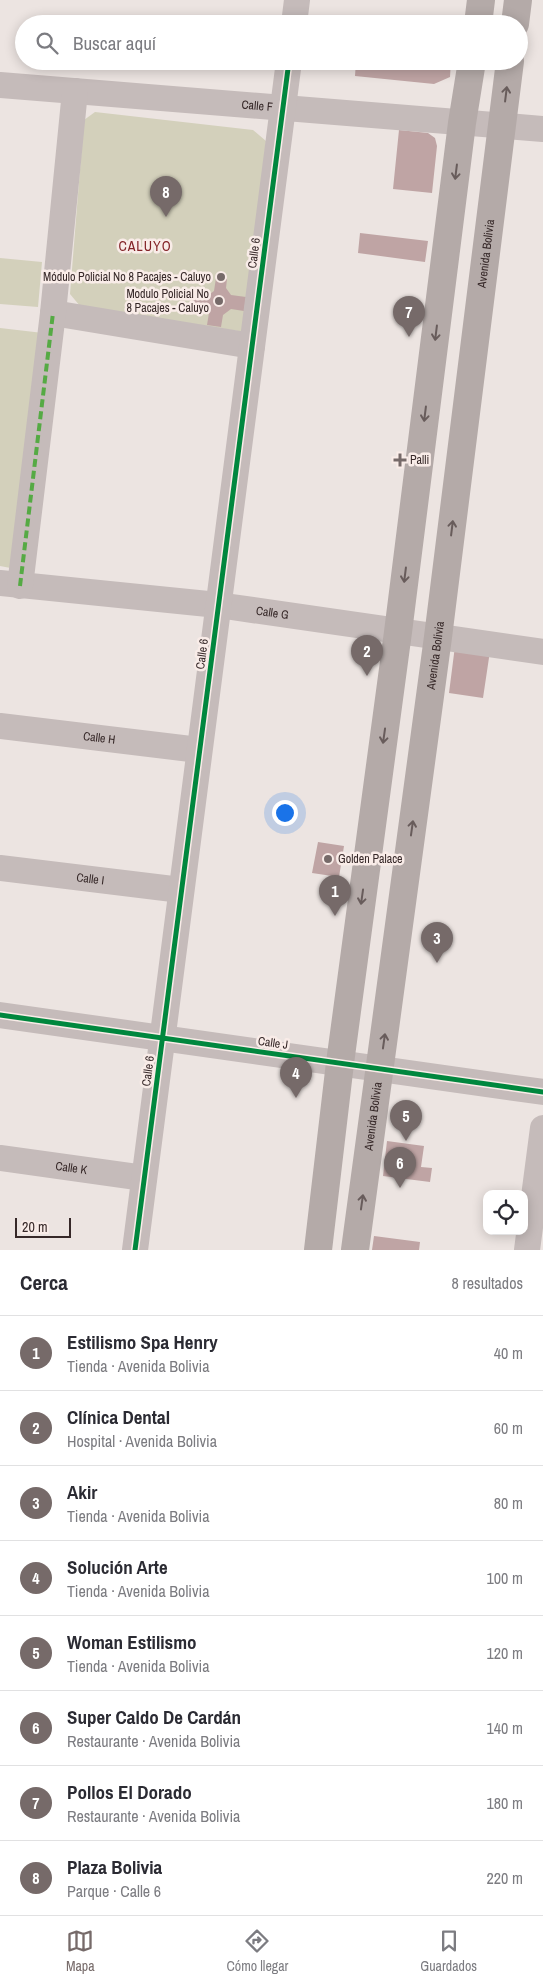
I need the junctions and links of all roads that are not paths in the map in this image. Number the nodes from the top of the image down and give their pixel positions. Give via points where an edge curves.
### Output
1 (297, 0) edge
2 (482, 0) edge
3 (518, 0) edge
4 (295, 15) edge
5 (480, 15) edge
6 (516, 15) edge
7 (288, 70) edge
8 (471, 70) edge
9 (509, 70) edge
10 (0, 85) edge
11 (75, 91) junction
12 (282, 108) junction
13 (462, 123) junction
14 (502, 126) junction
15 (543, 130) edge
16 (53, 313) junction
17 (252, 346) junction
18 (10, 584) edge
19 (218, 606) junction
20 (398, 632) junction
21 (438, 637) junction
22 (543, 652) edge
23 (0, 726) edge
24 (199, 750) junction
25 (0, 868) edge
26 (181, 890) junction
27 (0, 1015) edge
28 (162, 1038) junction
29 (340, 1063) junction
30 (380, 1069) junction
31 (543, 1092) edge
32 (543, 1128) edge
33 (0, 1158) edge
34 (144, 1178) junction
35 (135, 1250) edge
36 (318, 1250) edge
37 (355, 1250) edge
38 (527, 1250) edge

1 - 4 street
2 - 5 main road
3 - 6 main road
7 - 12 street, Calle 6
8 - 13 main road
14 -> 9 main road, Avenida Bolivia
10 - 11 street, Calle F
11 - 12 street, Calle F
11 - 16 street
12 - 13 street, Calle F
12 - 17 street, Calle 6
13 - 14 street, Calle F
13 -> 20 main road
14 - 15 street, Calle F
21 -> 14 main road, Avenida Bolivia
16 - 17 street
16 - 18 street
17 - 19 street, Calle 6
18 - 19 street, Calle G
19 - 20 street, Calle G
19 - 24 street, Calle 6
20 - 21 street, Calle G
20 -> 29 main road
21 - 22 street, Calle G
30 -> 21 main road, Avenida Bolivia
23 - 24 street, Calle H
24 - 26 street, Calle 6
25 - 26 street, Calle I
26 - 28 street, Calle 6
27 - 28 street, Calle J
28 - 29 street, Calle J
28 - 34 street, Calle 6
29 - 30 street, Calle J
29 - 36 main road
30 - 31 street, Calle J
37 -> 30 main road, Avenida Bolivia
32 - 38 street
33 - 34 street, Calle K
34 - 35 street, Calle 6

